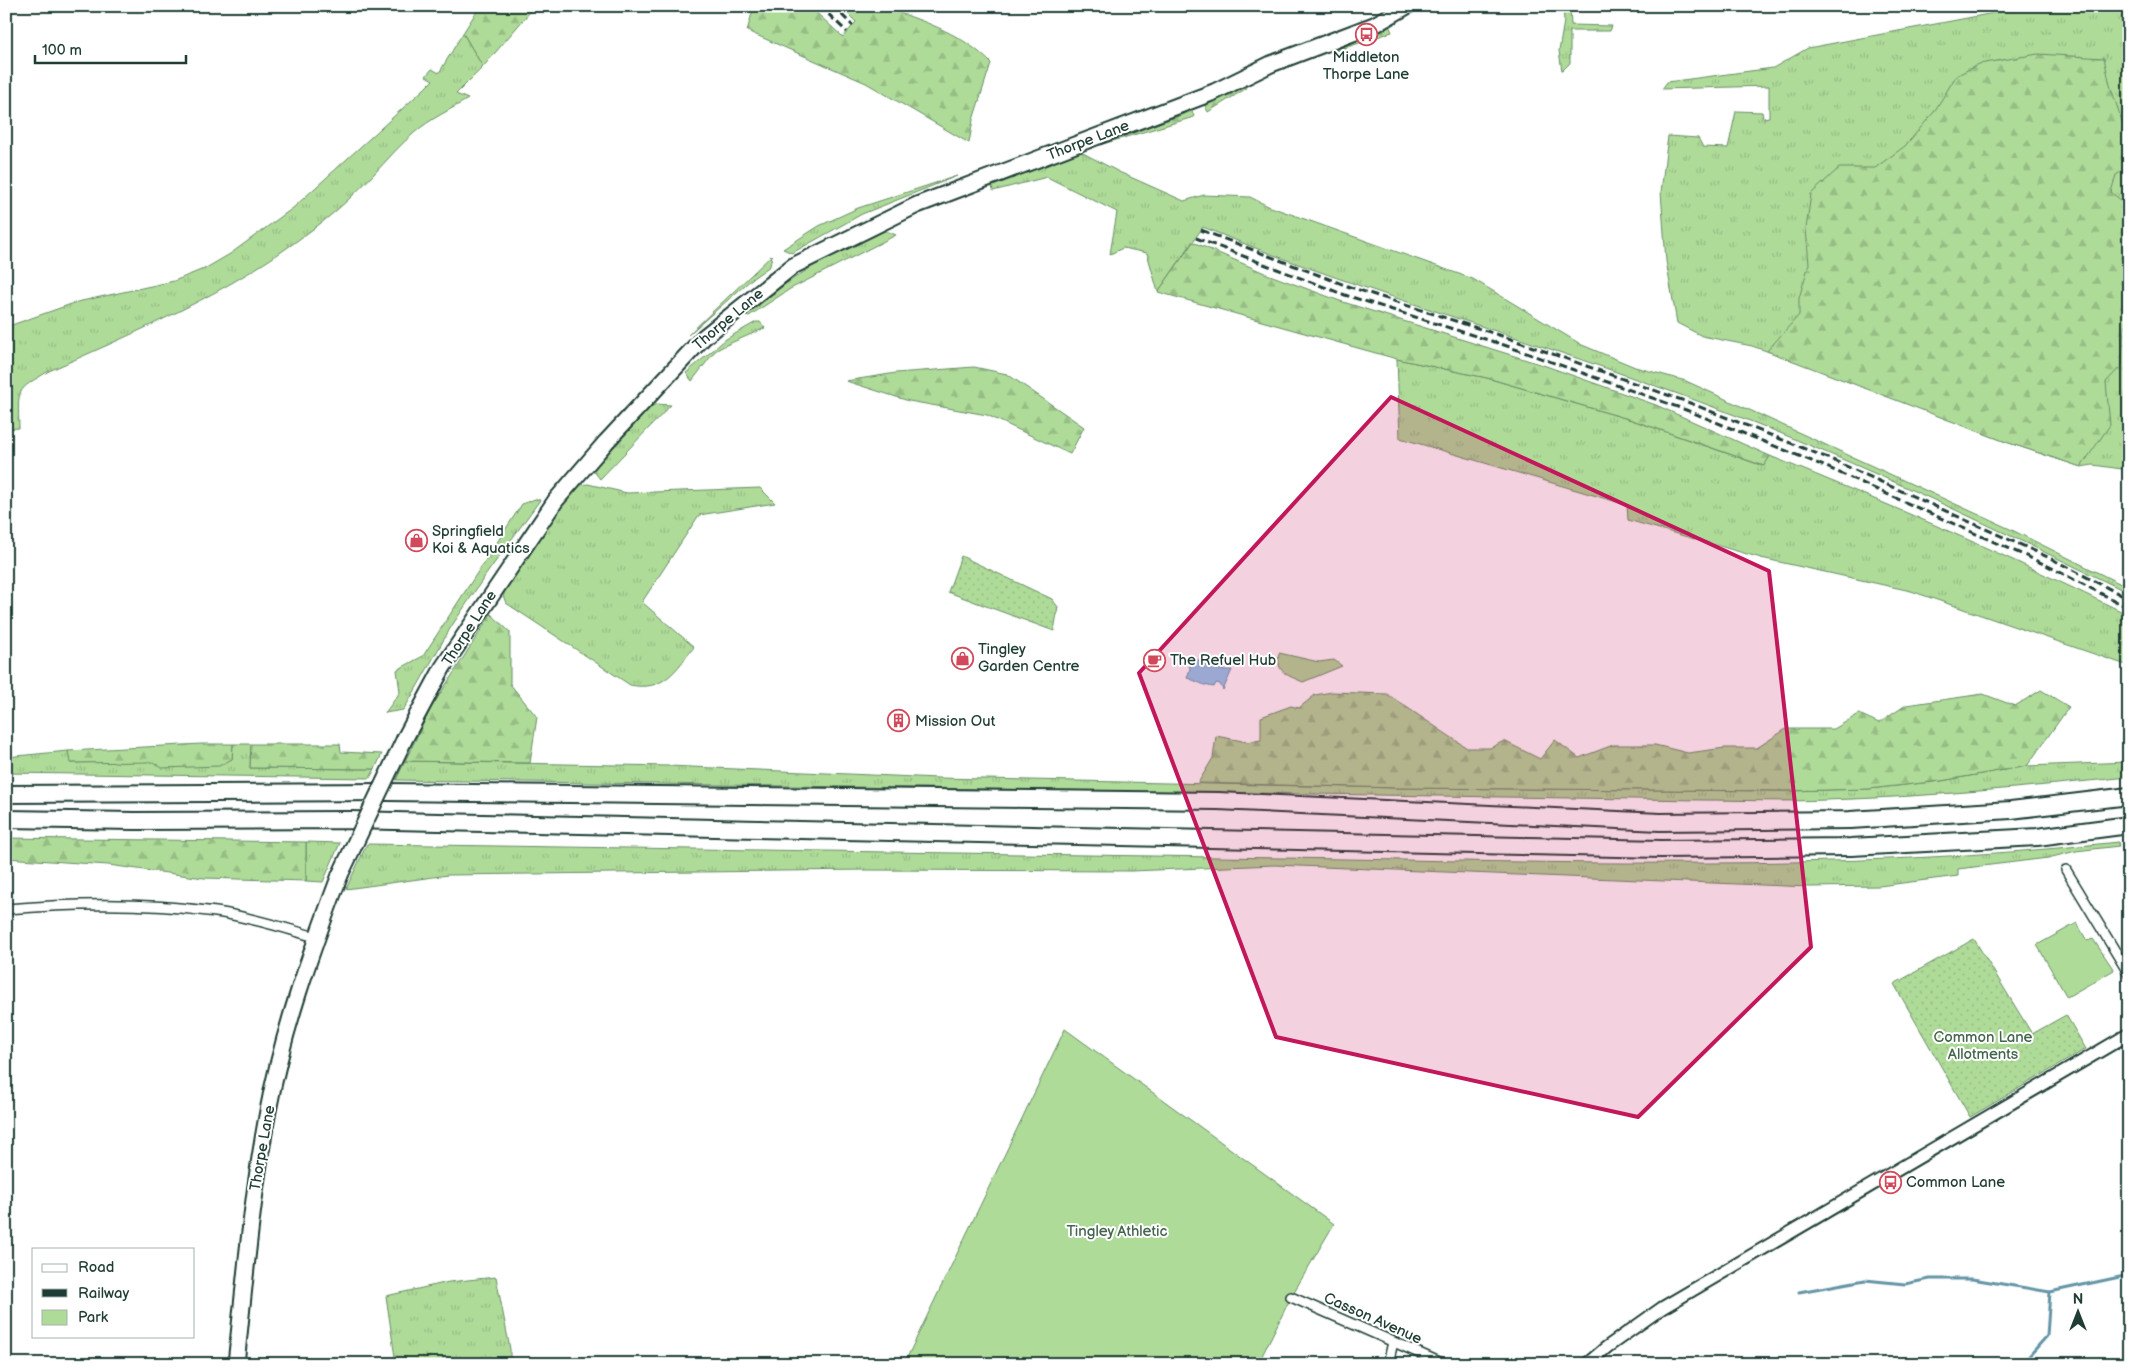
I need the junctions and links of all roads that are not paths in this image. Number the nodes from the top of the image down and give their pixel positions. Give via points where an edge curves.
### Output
1 (1407, 6) edge
2 (6, 794) edge
3 (2129, 796) edge
4 (6, 819) edge
5 (2129, 825) edge
6 (2066, 870) dead end
7 (6, 909) edge
8 (316, 937) junction
9 (2129, 974) edge
10 (2129, 1034) edge
11 (1291, 1297) dead end
12 (1393, 1342) junction
13 (236, 1364) edge
14 (1388, 1364) edge
15 (1444, 1364) edge
16 (1587, 1364) edge

1 - 8 main road, Thorpe Lane, bridge via 1374,25 1271,64 1214,92 917,205 793,266 704,337 556,500 443,667 404,738 340,875
2 - 3 highway via 387,792 1218,801 1660,822 1850,820 2011,810
4 - 5 highway via 350,820 1661,849 1850,847 2037,836
6 - 9 street
7 - 8 street via 75,904 170,906 218,912
8 - 13 main road, Thorpe Lane via 290,1018 268,1110 252,1209
10 - 16 street via 1662,1308
11 - 12 street, Casson Avenue
12 - 14 street
12 - 15 street, Casson Avenue

